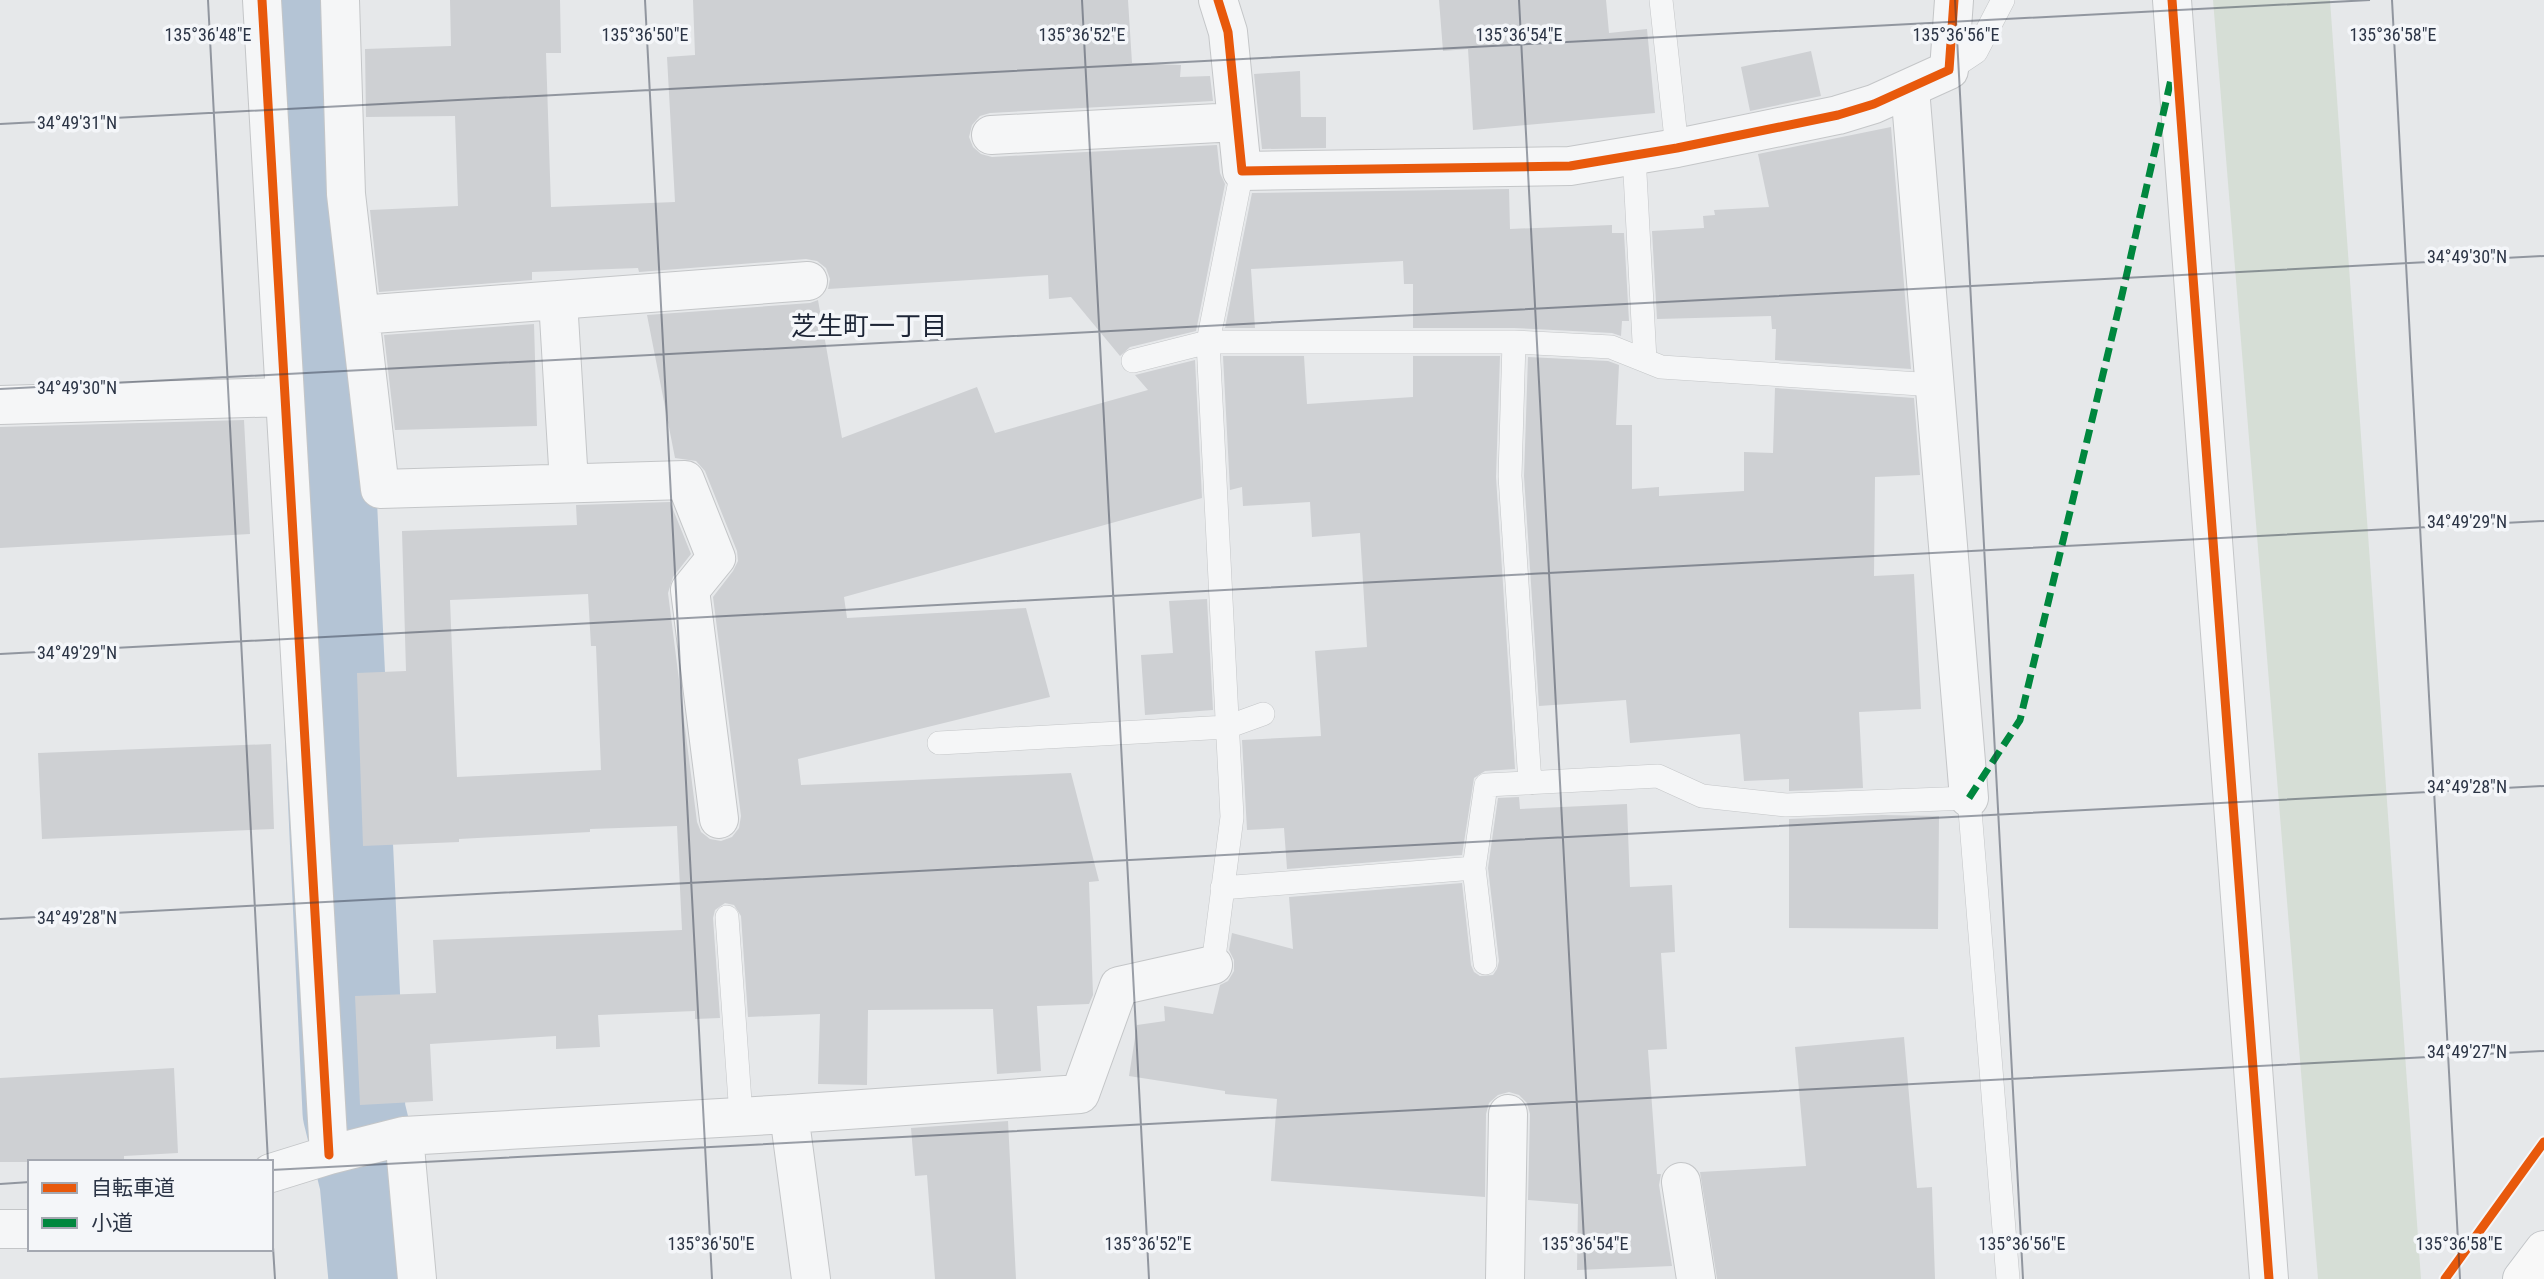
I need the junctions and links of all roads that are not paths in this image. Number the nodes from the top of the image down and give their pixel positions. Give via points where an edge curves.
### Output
1 (262, 0) edge
2 (340, 0) edge
3 (1218, 0) edge
4 (1661, 0) edge
5 (1954, 0) edge
6 (2003, 0) edge
7 (2172, 0) edge
8 (1949, 71) junction
9 (1910, 89) junction
10 (1237, 122) junction
11 (991, 135) dead end
12 (1677, 148) junction
13 (1634, 155) junction
14 (1242, 172) junction
15 (808, 281) dead end
16 (558, 300) junction
17 (360, 315) junction
18 (1208, 342) junction
19 (1514, 342) junction
20 (1645, 360) junction
21 (1133, 361) dead end
22 (1935, 385) junction
23 (285, 397) junction
24 (0, 405) edge
25 (569, 483) junction
26 (1263, 714) dead end
27 (1227, 727) junction
28 (939, 743) dead end
29 (1530, 783) junction
30 (1969, 798) junction
31 (719, 819) dead end
32 (1474, 868) junction
33 (1222, 888) junction
34 (727, 917) dead end
35 (1485, 963) dead end
36 (1213, 965) joint
37 (789, 1114) junction
38 (1508, 1114) dead end
39 (741, 1116) junction
40 (404, 1136) junction
41 (329, 1155) junction
42 (273, 1172) edge
43 (1681, 1182) dead end
44 (0, 1229) edge
45 (28, 1229) edge
46 (2544, 1250) edge
47 (417, 1279) edge
48 (811, 1279) edge
49 (1505, 1279) edge
50 (1696, 1279) edge
51 (2008, 1279) edge
52 (2269, 1279) edge
53 (2522, 1279) edge

1 - 23 street
2 - 17 street via 346,194
3 - 10 street via 1228,32
4 - 12 lane
5 - 8 street
6 - 8 lane via 1976,52
7 - 52 street
8 - 9 street
9 - 12 street via 1838,116
9 - 22 street
10 - 11 street
10 - 14 street
12 - 13 street
13 - 14 street via 1570,166
13 - 20 lane
14 - 18 lane
15 - 16 street
16 - 17 street
16 - 25 street
17 - 25 street via 380,489
18 - 19 lane
18 - 21 lane
18 - 27 lane
19 - 20 lane via 1611,347
19 - 29 lane via 1510,476
20 - 22 lane via 1661,367
22 - 30 street
23 - 24 street
23 - 41 street
25 - 31 street via 685,480 716,558 691,590
26 - 27 lane
27 - 28 lane
27 - 33 lane via 1232,817
29 - 30 lane via 1658,776 1702,796 1786,805
29 - 32 lane via 1486,785
30 - 51 lane
32 - 33 lane
32 - 35 lane
33 - 36 lane
34 - 39 lane
36 - 37 street via 1119,986 1080,1094
37 - 39 street
37 - 48 street
38 - 49 street
39 - 40 street
40 - 41 street
40 - 47 street
41 - 42 street
43 - 50 street
44 - 45 street
46 - 53 main road

